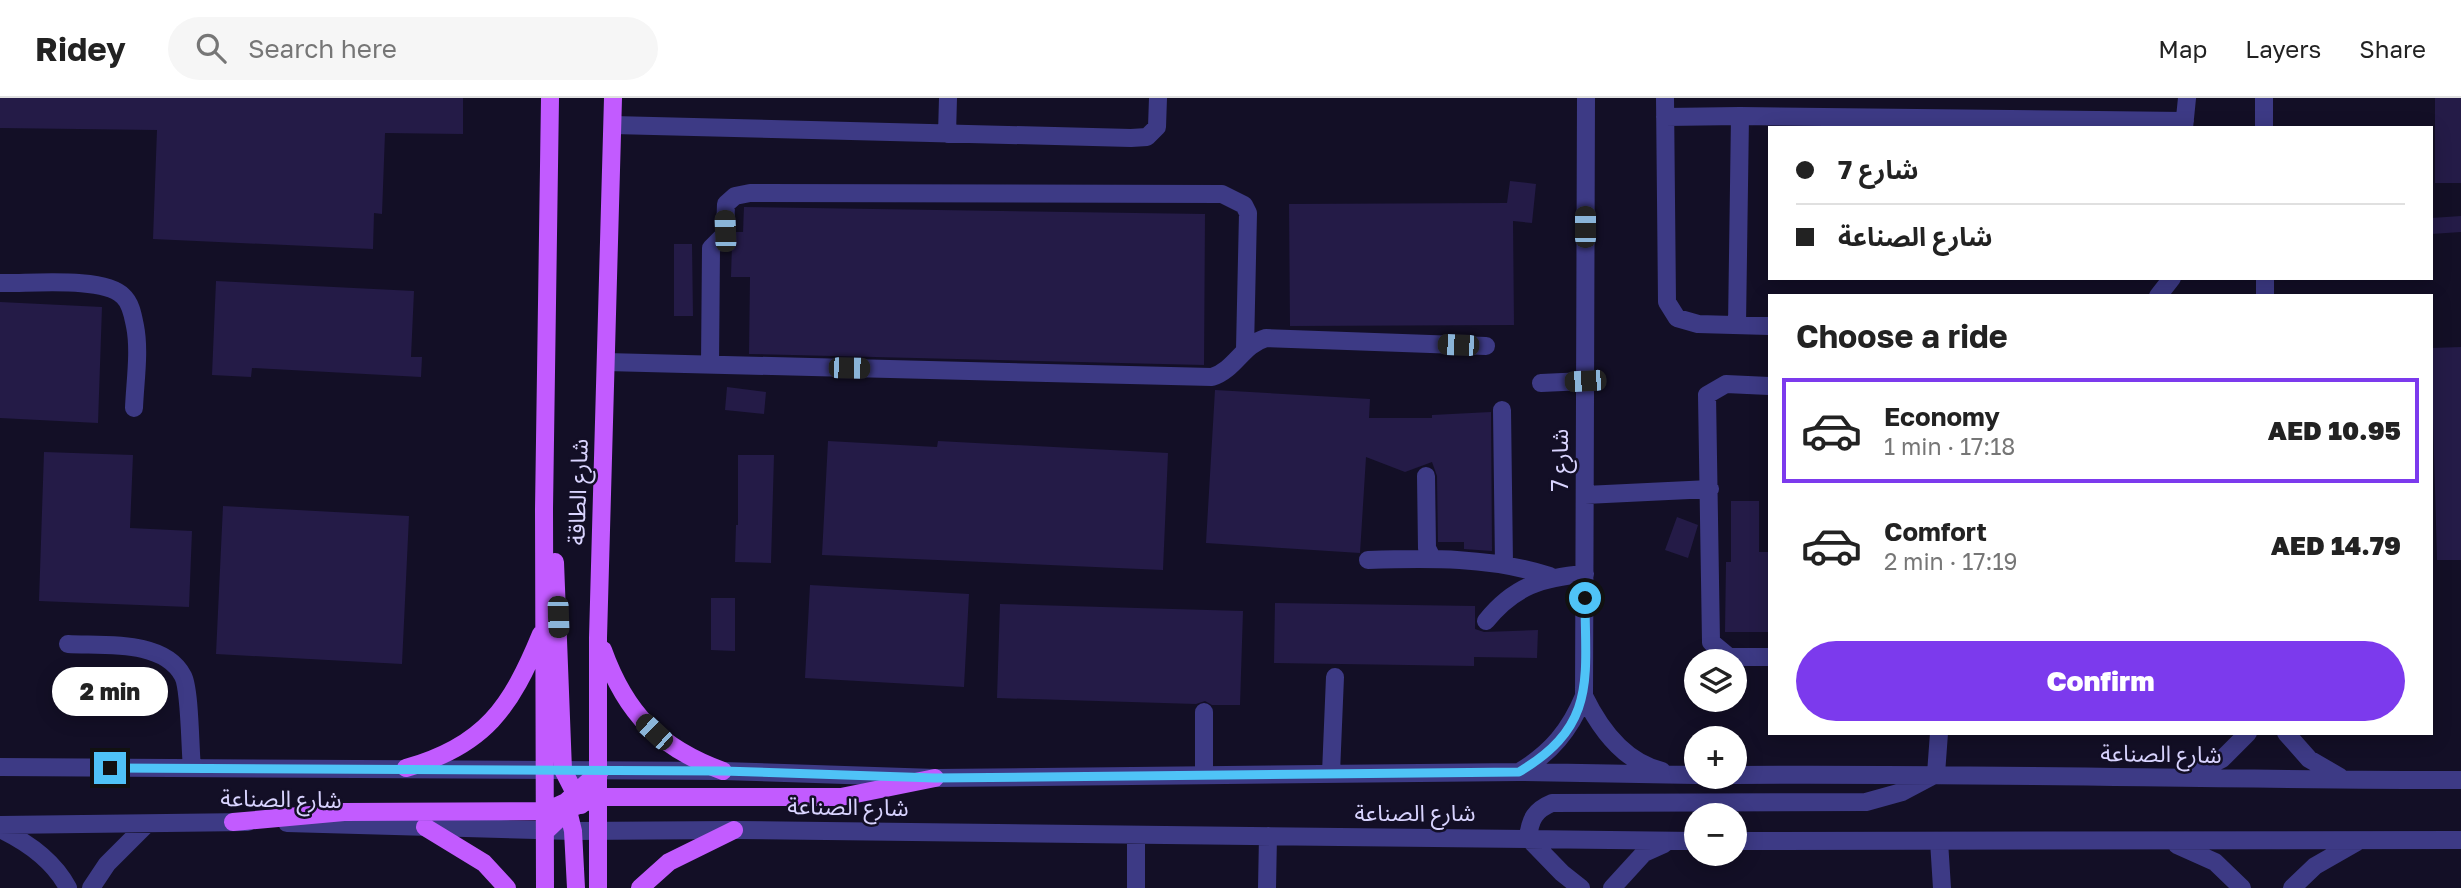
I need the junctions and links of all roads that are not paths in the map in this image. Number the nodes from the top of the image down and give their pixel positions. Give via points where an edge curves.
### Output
1 (550, 98) edge
2 (613, 98) edge
3 (948, 98) edge
4 (1158, 98) edge
5 (1586, 98) edge
6 (1665, 98) edge
7 (2187, 98) edge
8 (2264, 98) edge
9 (1740, 116) junction
10 (1665, 117) junction
11 (2184, 124) edge
12 (613, 125) junction
13 (2264, 126) edge
14 (947, 134) junction
15 (2170, 280) edge
16 (0, 283) edge
17 (2160, 294) edge
18 (1737, 325) junction
19 (1768, 326) edge
20 (1486, 346) dead end
21 (1245, 349) junction
22 (606, 362) junction
23 (710, 364) junction
24 (1585, 381) junction
25 (1541, 383) dead end
26 (1768, 386) edge
27 (134, 408) dead end
28 (1502, 411) dead end
29 (1426, 476) dead end
30 (1710, 489) junction
31 (1585, 495) junction
32 (544, 509) junction
33 (1432, 558) junction
34 (1368, 560) dead end
35 (1504, 564) junction
36 (1585, 574) junction
37 (1550, 576) junction
38 (1486, 621) dead end
39 (545, 624) junction
40 (598, 638) junction
41 (68, 644) dead end
42 (1768, 657) edge
43 (1335, 677) dead end
44 (1584, 696) junction
45 (1204, 712) dead end
46 (1939, 735) edge
47 (2246, 735) edge
48 (2288, 735) edge
49 (0, 768) edge
50 (192, 768) junction
51 (406, 768) junction
52 (554, 770) junction
53 (600, 771) junction
54 (723, 771) junction
55 (1519, 772) junction
56 (1204, 773) junction
57 (1331, 773) junction
58 (1684, 774) edge
59 (1936, 774) junction
60 (1684, 775) edge
61 (1747, 775) edge
62 (935, 778) junction
63 (2182, 780) junction
64 (2346, 780) junction
65 (2461, 780) edge
66 (599, 797) junction
67 (572, 802) junction
68 (546, 811) junction
69 (233, 822) junction
70 (146, 825) junction
71 (0, 827) edge
72 (425, 827) junction
73 (547, 830) junction
74 (734, 830) junction
75 (573, 831) junction
76 (599, 831) junction
77 (1136, 835) junction
78 (1268, 836) junction
79 (1528, 838) junction
80 (2364, 839) junction
81 (2461, 840) edge
82 (1670, 841) junction
83 (1684, 841) edge
84 (1747, 841) edge
85 (1939, 841) junction
86 (2164, 841) junction
87 (68, 888) edge
88 (91, 888) edge
89 (507, 888) edge
90 (545, 888) edge
91 (576, 888) edge
92 (598, 888) edge
93 (640, 888) edge
94 (1136, 888) edge
95 (1266, 888) edge
96 (1581, 888) edge
97 (1612, 888) edge
98 (1942, 888) edge
99 (2242, 888) edge
100 (2292, 888) edge

1 - 32 main road, شارع الطاقة
2 - 12 main road, شارع الطاقة
3 - 14 street
4 - 14 street via 1157,127 1147,137
5 - 24 street, شارع 7
6 - 10 street
7 - 11 street
8 - 13 street
9 - 10 street
9 - 11 street
9 - 18 street
10 - 18 street via 1667,302 1676,318
12 - 14 street
12 - 22 main road, شارع الطاقة
15 - 17 street
16 - 27 street via 91,284 123,295 136,329
18 - 19 street
20 - 21 street via 1266,338
21 - 23 street via 1232,367 1212,377
21 - 23 street via 1248,213 1244,205 1222,194 750,193 735,196 726,204 725,234 711,248
22 - 23 street
22 - 40 main road, شارع الطاقة
24 - 25 street
24 - 31 street, شارع 7
26 - 30 street via 1726,384 1707,396
28 - 35 street
29 - 33 street via 1426,548
30 - 31 street
30 - 42 street via 1711,642 1729,657
31 - 36 street, شارع 7
32 - 39 main road, شارع الطاقة
32 - 52 main road via 558,597
33 - 34 street
33 - 35 street
35 - 37 street
36 - 37 street
36 - 44 street, شارع 7
37 - 38 street via 1503,600
39 - 51 main road via 510,701 490,725 437,760
39 - 52 main road, شارع الطاقة
40 - 53 main road, شارع الطاقة
40 - 54 main road via 614,678 642,721 665,743
41 - 50 street via 144,649 169,659 184,677
43 - 57 street
44 - 55 street, شارع 7 via 1566,733
44 - 58 street, شارع 7 via 1612,741 1633,758 1656,770
45 - 56 street
46 - 59 street
47 - 63 street via 2222,759
48 - 64 street via 2309,759
49 - 50 street, شارع الصناعة
50 - 51 street, شارع الصناعة
51 - 52 street, شارع الصناعة
52 - 53 street, شارع الصناعة
52 - 67 main road
52 - 68 main road, شارع الطاقة
53 - 54 street, شارع الصناعة
53 - 66 main road, شارع الطاقة
53 - 67 main road
54 - 62 street, شارع الصناعة
55 - 57 street, شارع الصناعة
55 - 60 street, شارع الصناعة
56 - 57 street, شارع الصناعة
56 - 62 street, شارع الصناعة
59 - 61 street, شارع الصناعة
59 - 63 street, شارع الصناعة
59 - 79 street via 1902,792 1866,802 1552,803 1532,817
62 - 66 main road via 841,797
63 - 64 street, شارع الصناعة
64 - 65 street, شارع الصناعة
66 - 67 main road
66 - 76 main road, شارع الطاقة
67 - 68 main road
67 - 73 main road
67 - 75 main road
67 - 76 main road
68 - 69 main road via 344,812
68 - 73 main road, شارع الطاقة
69 - 70 street, شارع الصناعة
69 - 72 street, شارع الصناعة
70 - 71 street, شارع الصناعة
70 - 88 street via 107,864
71 - 87 street via 45,858
72 - 73 street, شارع الصناعة
72 - 89 main road via 484,863
73 - 75 street, شارع الصناعة
73 - 90 main road, شارع الطاقة
74 - 76 street, شارع الصناعة
74 - 77 street, شارع الصناعة
74 - 93 main road via 668,862
75 - 76 street, شارع الصناعة
75 - 91 main road
76 - 92 main road, شارع الطاقة
77 - 78 street, شارع الصناعة
77 - 94 street
78 - 79 street, شارع الصناعة
78 - 95 street
79 - 82 street, شارع الصناعة
79 - 96 street
80 - 81 street
80 - 86 street
80 - 100 street via 2315,866
82 - 83 street, شارع الصناعة
82 - 97 street via 1644,853
84 - 85 street
85 - 86 street
85 - 98 street
86 - 99 street via 2215,862

